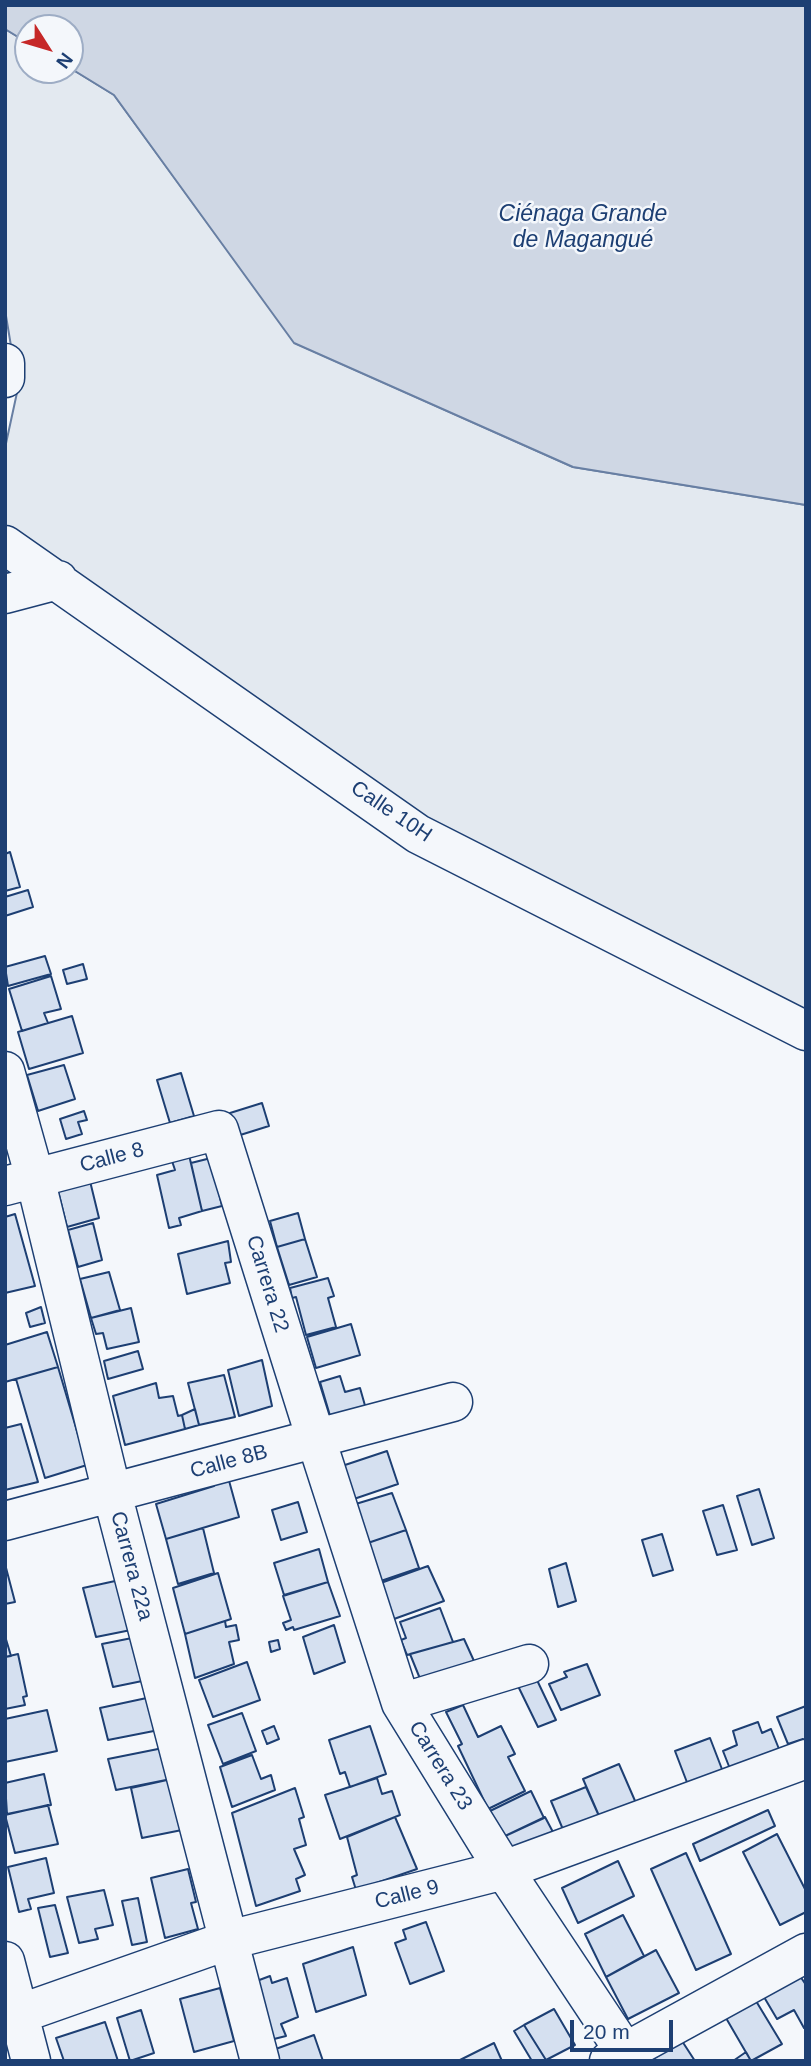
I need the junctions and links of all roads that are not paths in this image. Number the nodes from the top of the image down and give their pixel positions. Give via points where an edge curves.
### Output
1 (5, 363) edge
2 (5, 378) edge
3 (5, 545) edge
4 (58, 580) junction
5 (5, 594) edge
6 (806, 1031) edge
7 (5, 1071) edge
8 (219, 1130) joint
9 (20, 1182) edge
10 (453, 1402) dead end
11 (316, 1439) junction
12 (112, 1493) junction
13 (5, 1521) edge
14 (529, 1664) dead end
15 (401, 1703) junction
16 (806, 1759) edge
17 (504, 1870) junction
18 (229, 1940) junction
19 (806, 1953) edge
20 (5, 1961) edge
21 (12, 2017) edge
22 (622, 2058) edge
23 (30, 2061) edge
24 (260, 2061) edge

1 - 2 street
3 - 4 street, Calle 10H
4 - 5 street
4 - 6 street, Calle 10H via 418,834
7 - 9 street, Carrera 22a
8 - 9 street, Calle 8
8 - 11 street, Carrera 22
9 - 12 street, Carrera 22a
10 - 11 street, Calle 8B
11 - 12 street, Calle 8B
11 - 15 street, Carrera 23
12 - 13 street, Calle 8B
12 - 18 street, Carrera 22a
14 - 15 street
15 - 17 street, Carrera 23
16 - 17 street, Calle 9
17 - 18 street, Calle 9
17 - 22 street, Carrera 23
18 - 21 street, Calle 9
18 - 24 street, Carrera 22a
19 - 22 street
20 - 21 street
21 - 23 street

